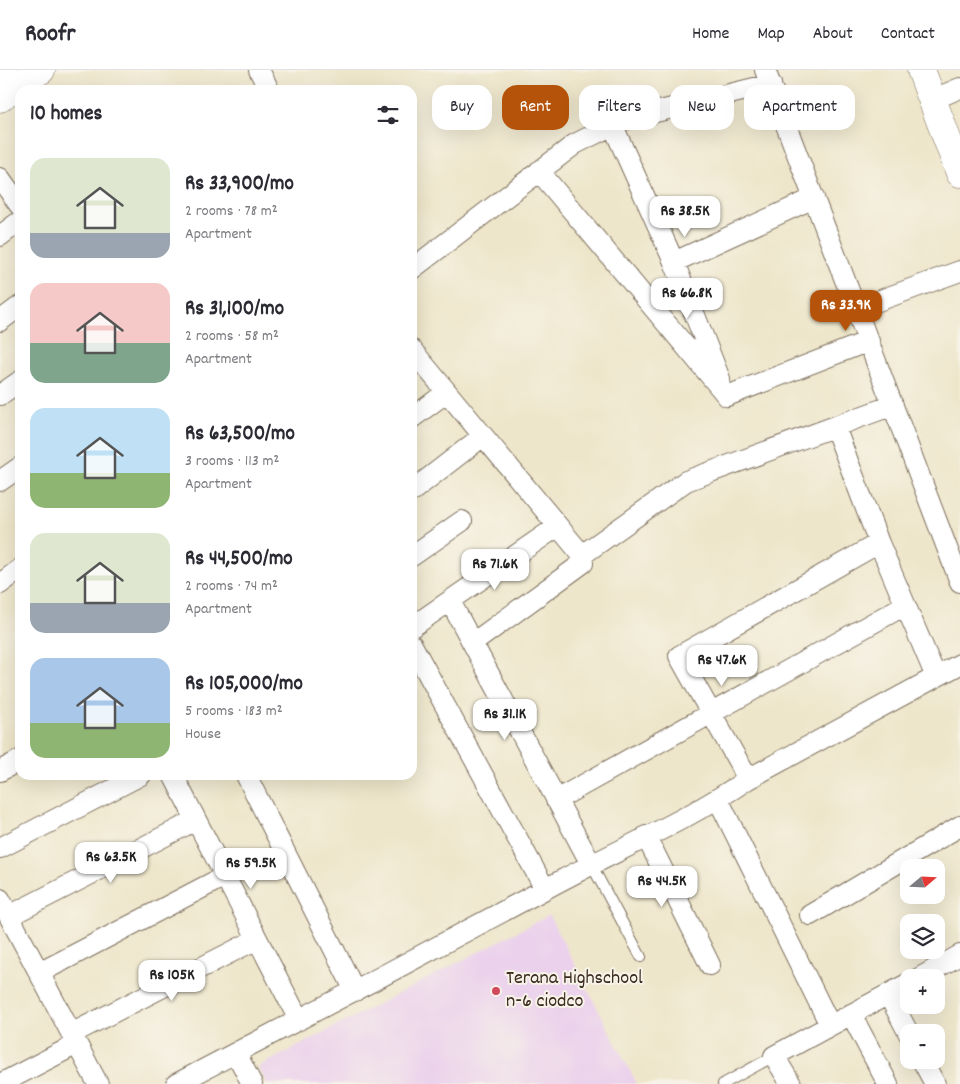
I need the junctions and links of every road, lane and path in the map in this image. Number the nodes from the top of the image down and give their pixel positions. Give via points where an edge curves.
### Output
1 (3, 70) edge
2 (41, 70) edge
3 (259, 70) edge
4 (922, 70) edge
5 (0, 72) edge
6 (768, 77) edge
7 (17, 85) edge
8 (266, 85) edge
9 (15, 87) edge
10 (960, 88) edge
11 (0, 98) edge
12 (932, 100) junction
13 (660, 110) edge
14 (604, 130) edge
15 (615, 130) edge
16 (538, 171) junction
17 (960, 173) edge
18 (0, 178) edge
19 (814, 198) junction
20 (15, 199) edge
21 (15, 225) edge
22 (0, 236) edge
23 (674, 262) junction
24 (417, 265) edge
25 (960, 271) edge
26 (856, 309) junction
27 (15, 310) edge
28 (0, 321) edge
29 (869, 342) junction
30 (417, 356) edge
31 (15, 384) edge
32 (447, 392) junction
33 (0, 395) edge
34 (727, 396) junction
35 (893, 405) junction
36 (417, 414) edge
37 (835, 427) junction
38 (483, 436) junction
39 (15, 470) edge
40 (0, 481) edge
41 (417, 487) edge
42 (462, 521) dead end
43 (558, 526) junction
44 (879, 544) junction
45 (417, 552) edge
46 (582, 555) junction
47 (15, 573) edge
48 (960, 582) edge
49 (0, 584) edge
50 (450, 601) junction
51 (905, 605) junction
52 (417, 623) edge
53 (473, 643) junction
54 (417, 654) edge
55 (960, 664) edge
56 (936, 678) junction
57 (711, 713) junction
58 (15, 763) edge
59 (0, 771) edge
60 (748, 779) junction
61 (131, 780) edge
62 (176, 780) edge
63 (249, 780) edge
64 (556, 800) junction
65 (718, 800) junction
66 (196, 820) junction
67 (960, 826) edge
68 (646, 836) junction
69 (0, 848) edge
70 (591, 864) junction
71 (225, 876) junction
72 (545, 889) junction
73 (0, 899) edge
74 (810, 915) dead end
75 (9, 916) junction
76 (257, 939) junction
77 (960, 955) edge
78 (641, 957) dead end
79 (710, 965) dead end
80 (934, 969) edge
81 (39, 973) junction
82 (900, 988) edge
83 (355, 991) junction
84 (888, 994) junction
85 (851, 1014) junction
86 (299, 1020) junction
87 (904, 1024) edge
88 (830, 1026) junction
89 (74, 1039) junction
90 (236, 1053) junction
91 (774, 1056) junction
92 (927, 1069) edge
93 (1, 1081) edge
94 (98, 1084) edge
95 (176, 1084) edge
96 (252, 1084) edge
97 (723, 1084) edge
98 (791, 1084) edge
99 (888, 1084) edge
100 (935, 1084) edge

1 - 5 street
2 - 7 street
3 - 8 street
4 - 12 street
6 - 13 street
6 - 19 street
9 - 11 street
10 - 12 street
12 - 17 street
14 - 16 street via 574,144
15 - 23 street
16 - 24 street
16 - 34 street
18 - 20 street
19 - 23 street
19 - 26 street
21 - 22 street
23 - 34 street
25 - 26 street
26 - 29 street
27 - 28 street
29 - 34 street
29 - 35 street
30 - 32 street
31 - 33 street
32 - 36 street
32 - 38 street
35 - 37 street
35 - 48 street
37 - 44 street
37 - 46 street via 686,481
38 - 41 street
38 - 43 street
39 - 40 street
42 - 45 street
43 - 46 street
43 - 50 street
44 - 51 street
44 - 57 street via 679,656
46 - 53 street via 583,563
47 - 49 street
50 - 52 street
50 - 53 street
51 - 56 street
51 - 57 street
53 - 64 street
54 - 72 street
55 - 56 street
56 - 60 street
57 - 60 street
57 - 64 street
58 - 59 street
60 - 65 street
61 - 69 street
62 - 66 street
63 - 83 street
64 - 70 street
65 - 68 street
65 - 88 street
66 - 71 street
66 - 75 street
67 - 74 street
68 - 70 street
68 - 79 street
70 - 72 street
70 - 78 lane
71 - 76 street
71 - 81 street
72 - 83 street
73 - 75 street
75 - 81 street
76 - 86 street
76 - 89 street
77 - 80 street
81 - 89 street
82 - 84 street
83 - 86 street
84 - 85 street
84 - 87 street
85 - 88 street
85 - 99 street
86 - 90 street
88 - 91 street
89 - 93 street
89 - 94 street
90 - 95 street
90 - 96 street
91 - 97 lane
91 - 98 street
92 - 100 street

